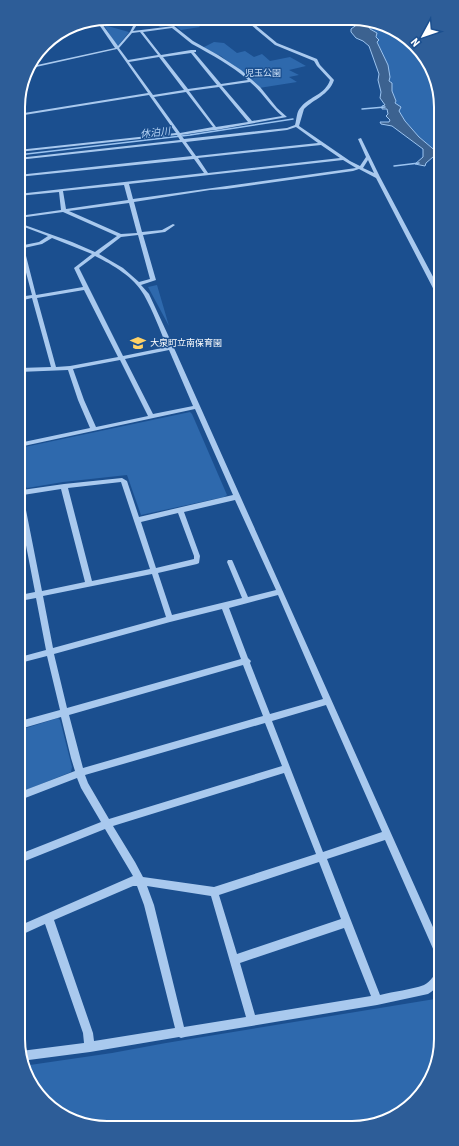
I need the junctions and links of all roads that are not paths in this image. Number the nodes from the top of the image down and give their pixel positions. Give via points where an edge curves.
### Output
1 (101, 25) edge
2 (135, 25) edge
3 (253, 25) edge
4 (141, 31) junction
5 (131, 32) junction
6 (118, 48) junction
7 (205, 49) junction
8 (190, 51) junction
9 (160, 56) junction
10 (127, 61) junction
11 (36, 66) edge
12 (250, 80) junction
13 (220, 85) junction
14 (186, 90) junction
15 (152, 95) junction
16 (25, 114) edge
17 (299, 116) junction
18 (289, 117) junction
19 (251, 123) junction
20 (297, 126) junction
21 (216, 129) junction
22 (180, 134) junction
23 (360, 139) dead end
24 (184, 140) junction
25 (321, 144) junction
26 (25, 150) edge
27 (196, 157) junction
28 (25, 158) edge
29 (368, 158) junction
30 (343, 159) junction
31 (359, 168) junction
32 (208, 174) junction
33 (25, 175) edge
34 (378, 177) junction
35 (126, 183) junction
36 (61, 191) junction
37 (25, 194) edge
38 (130, 201) junction
39 (64, 211) junction
40 (25, 216) edge
41 (173, 225) dead end
42 (25, 227) edge
43 (140, 234) junction
44 (120, 236) junction
45 (50, 237) junction
46 (25, 246) edge
47 (94, 254) junction
48 (25, 264) edge
49 (138, 284) junction
50 (434, 284) edge
51 (86, 288) junction
52 (34, 296) junction
53 (25, 298) edge
54 (171, 348) junction
55 (121, 358) junction
56 (70, 368) junction
57 (54, 369) junction
58 (25, 370) edge
59 (197, 407) junction
60 (150, 416) junction
61 (94, 429) junction
62 (25, 443) edge
63 (64, 486) junction
64 (25, 490) edge
65 (237, 497) junction
66 (180, 510) junction
67 (138, 520) junction
68 (25, 529) edge
69 (230, 562) dead end
70 (155, 571) junction
71 (89, 584) junction
72 (280, 592) junction
73 (40, 594) junction
74 (25, 597) edge
75 (246, 600) junction
76 (224, 605) junction
77 (170, 619) junction
78 (50, 651) junction
79 (25, 658) edge
80 (247, 661) junction
81 (328, 701) junction
82 (64, 712) junction
83 (268, 718) junction
84 (25, 724) edge
85 (286, 769) junction
86 (80, 773) junction
87 (25, 794) edge
88 (107, 824) junction
89 (387, 835) junction
90 (25, 857) edge
91 (320, 857) junction
92 (140, 881) junction
93 (214, 892) junction
94 (48, 918) junction
95 (347, 922) junction
96 (25, 928) edge
97 (434, 941) edge
98 (235, 960) junction
99 (434, 984) edge
100 (377, 1000) junction
101 (252, 1021) junction
102 (181, 1033) junction
103 (90, 1047) junction
104 (27, 1055) edge

1 - 6 street
2 - 5 street
3 - 17 street via 276,44 316,60 332,80 325,92 302,108
4 - 5 street
4 - 7 street via 173,27
4 - 9 street
5 - 6 street
6 - 10 street
6 - 11 street
7 - 8 street
7 - 12 street
8 - 9 street
8 - 13 street
9 - 10 street
9 - 14 street
10 - 15 street
12 - 13 street
12 - 18 street via 276,109
13 - 14 street
13 - 19 street
14 - 15 street
14 - 21 street
15 - 16 street
15 - 22 street
17 - 18 street
17 - 20 street
18 - 19 street
19 - 21 street
20 - 24 street
20 - 25 street
21 - 22 street
22 - 24 street
22 - 26 street
23 - 29 street
24 - 27 street
24 - 28 street
25 - 27 street
25 - 30 street
27 - 32 street
27 - 33 street
29 - 31 street
29 - 34 street
30 - 31 street
30 - 32 street
31 - 34 street
31 - 38 street
32 - 35 street
34 - 50 street
35 - 36 street
35 - 38 street
36 - 37 street
36 - 39 street
38 - 39 street
38 - 43 street
39 - 40 street
39 - 44 street
41 - 43 street via 163,232
42 - 45 street
43 - 44 street
43 - 49 street via 153,280
44 - 47 street
45 - 46 street via 40,243
45 - 47 street
47 - 49 street via 118,266
47 - 51 street via 76,268
48 - 52 street
49 - 54 street via 148,299
51 - 52 street
51 - 55 street
52 - 53 street
52 - 57 street
54 - 55 street
54 - 59 street
55 - 56 street
55 - 60 street
56 - 57 street
56 - 61 street
57 - 58 street
59 - 60 street
59 - 65 street
60 - 61 street
61 - 62 street
63 - 64 street
63 - 67 street via 122,480
63 - 71 street
65 - 66 street
65 - 72 street
66 - 67 street
66 - 70 street via 198,559
67 - 70 street
68 - 73 street
69 - 75 street
70 - 71 street
70 - 77 street
71 - 73 street
72 - 75 street
72 - 81 street
73 - 74 street
73 - 78 street
75 - 76 street
76 - 77 street
76 - 80 street
77 - 78 street
78 - 79 street
78 - 82 street
80 - 82 street
80 - 83 street
81 - 83 street
81 - 89 street
82 - 84 street
82 - 86 street
83 - 85 street
83 - 86 street
85 - 88 street
85 - 91 street
86 - 87 street
86 - 88 street
88 - 90 street
88 - 92 street
89 - 91 street
89 - 97 street
91 - 93 street
91 - 95 street
92 - 93 street
92 - 94 street via 133,881
92 - 102 street
93 - 98 street
94 - 96 street
94 - 103 street via 88,1033
95 - 98 street
95 - 100 street
98 - 101 street
99 - 100 street via 428,989
100 - 101 street
101 - 102 street
102 - 103 street
103 - 104 street

